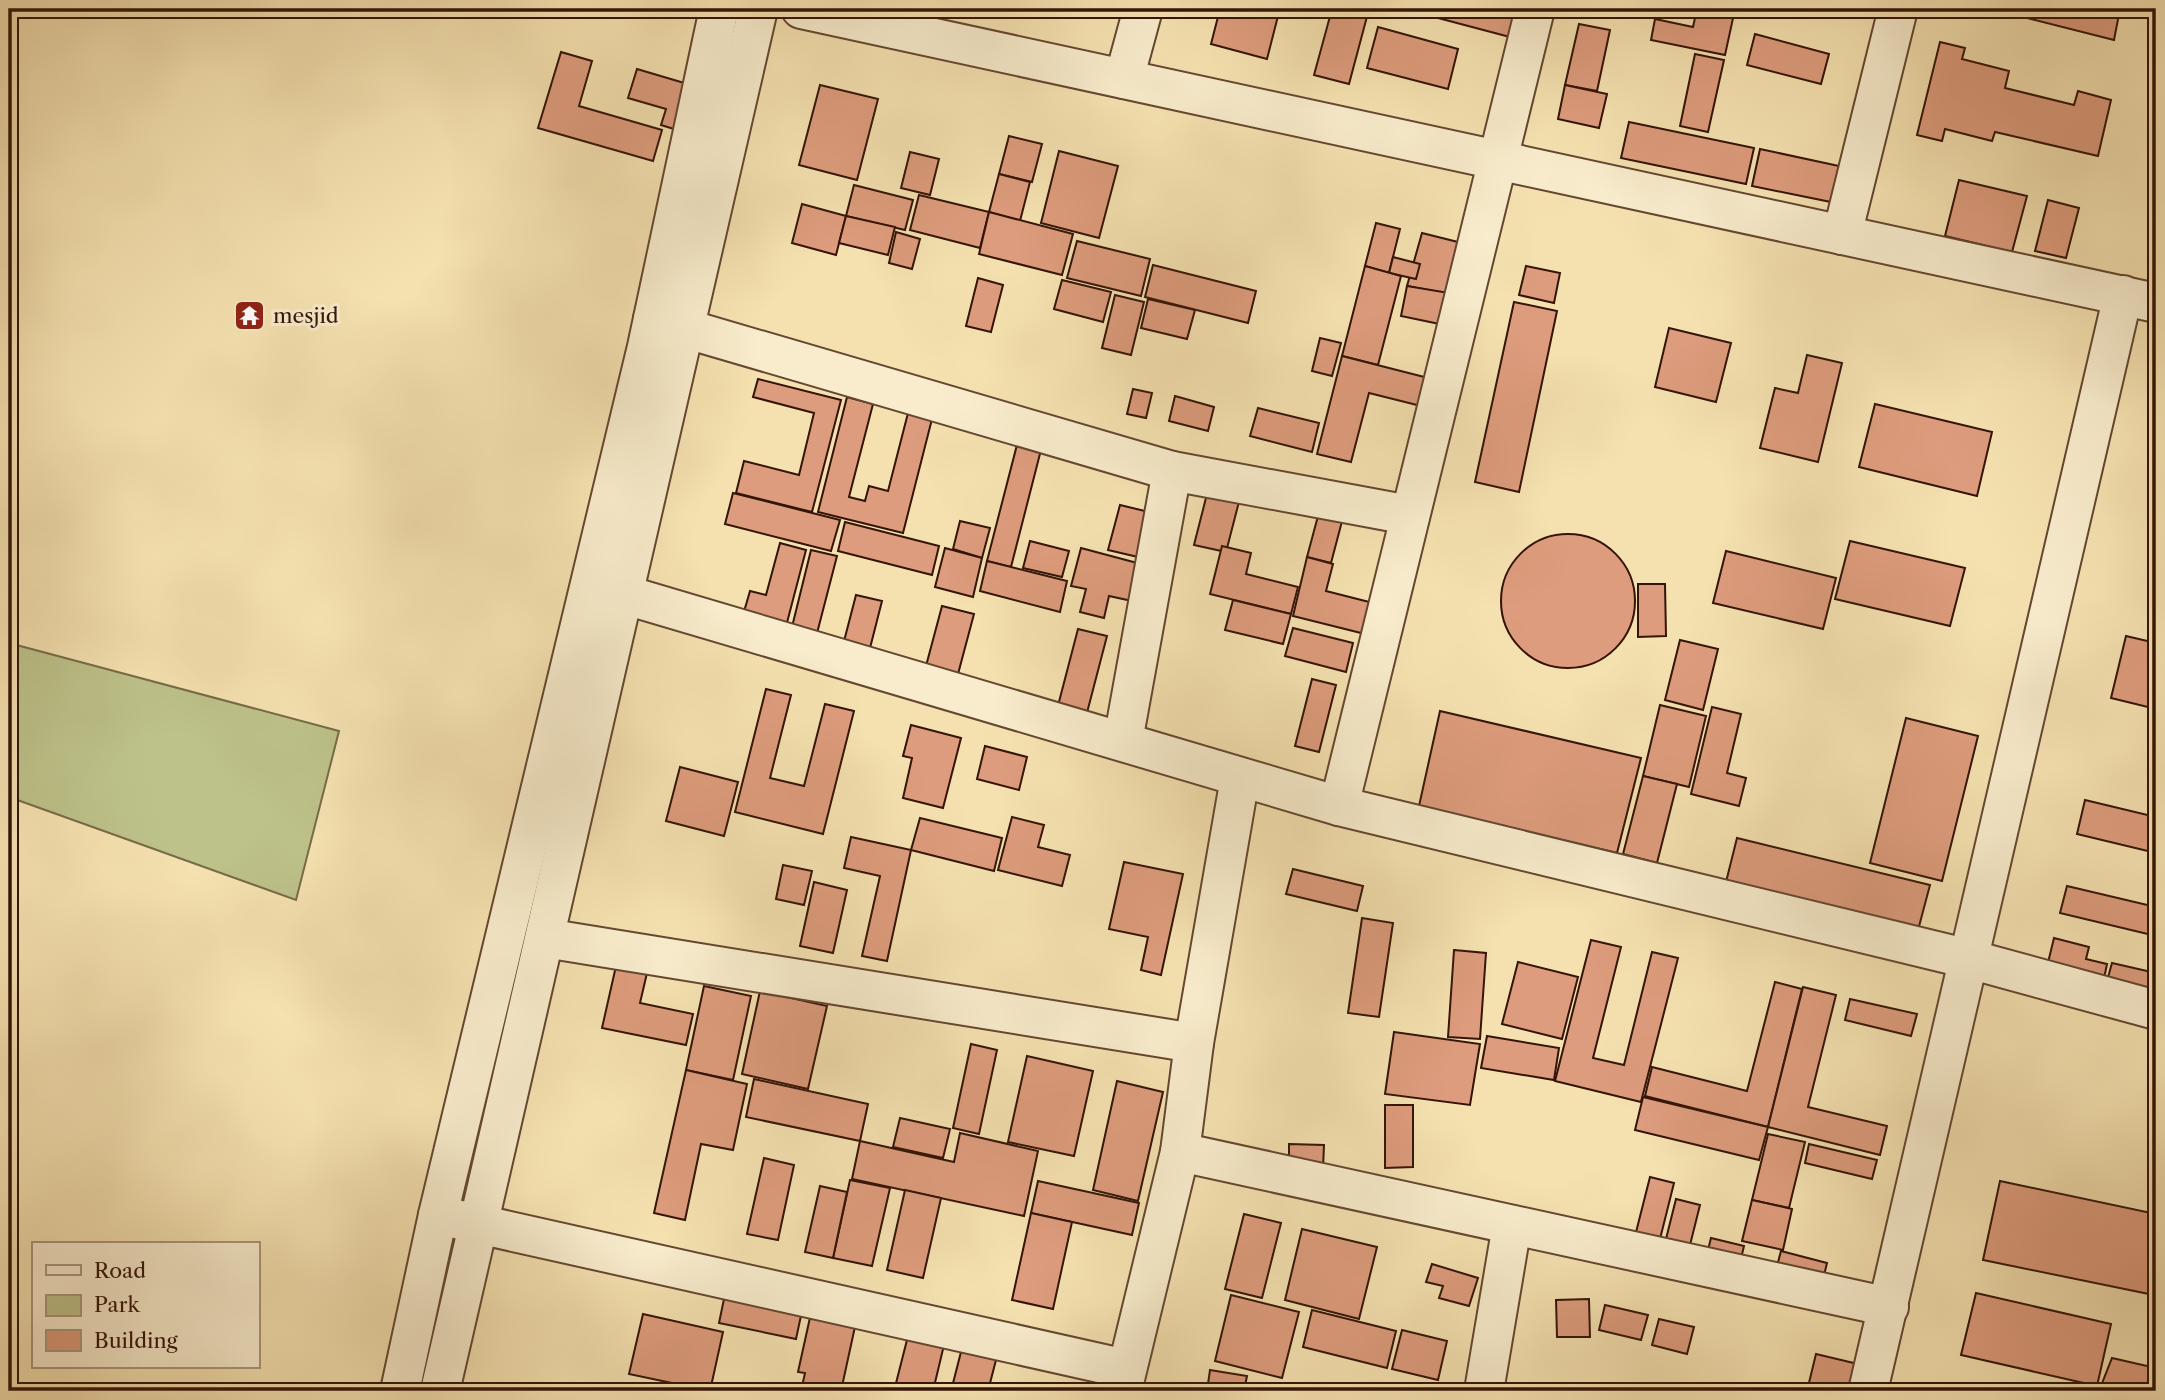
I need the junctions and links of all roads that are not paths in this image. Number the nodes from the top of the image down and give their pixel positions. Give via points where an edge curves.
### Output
1 (719, 9) edge
2 (758, 9) edge
3 (801, 9) edge
4 (1143, 9) edge
5 (1535, 9) edge
6 (1898, 9) edge
7 (1124, 79) junction
8 (1498, 160) junction
9 (1842, 235) junction
10 (2139, 299) edge
11 (669, 323) junction
12 (1172, 471) junction
13 (1409, 515) junction
14 (608, 589) junction
15 (1123, 740) junction
16 (1240, 778) junction
17 (1339, 806) junction
18 (545, 938) junction
19 (1969, 959) junction
20 (2156, 1010) edge
21 (1194, 1043) junction
22 (1180, 1152) junction
23 (438, 1214) junction
24 (478, 1223) junction
25 (1512, 1225) junction
26 (1889, 1307) junction
27 (1124, 1380) edge
28 (400, 1391) edge
29 (440, 1391) edge
30 (1484, 1391) edge
31 (1868, 1391) edge

1 - 11 street
2 - 11 street
3 - 7 street
4 - 7 street
5 - 8 street
6 - 9 street
7 - 8 street
8 - 9 street
8 - 13 street
9 - 10 street
10 - 19 street
11 - 12 street
11 - 14 street
12 - 13 street
12 - 15 street
13 - 17 street
14 - 15 street
14 - 18 street
14 - 23 street
15 - 16 street
16 - 17 street
16 - 21 street
17 - 19 street
18 - 21 street
18 - 24 street
19 - 20 street
19 - 26 street
21 - 22 street
22 - 25 street
22 - 27 street
23 - 24 street
23 - 28 street
24 - 27 street
24 - 29 street
25 - 26 street
25 - 30 street
26 - 31 street

